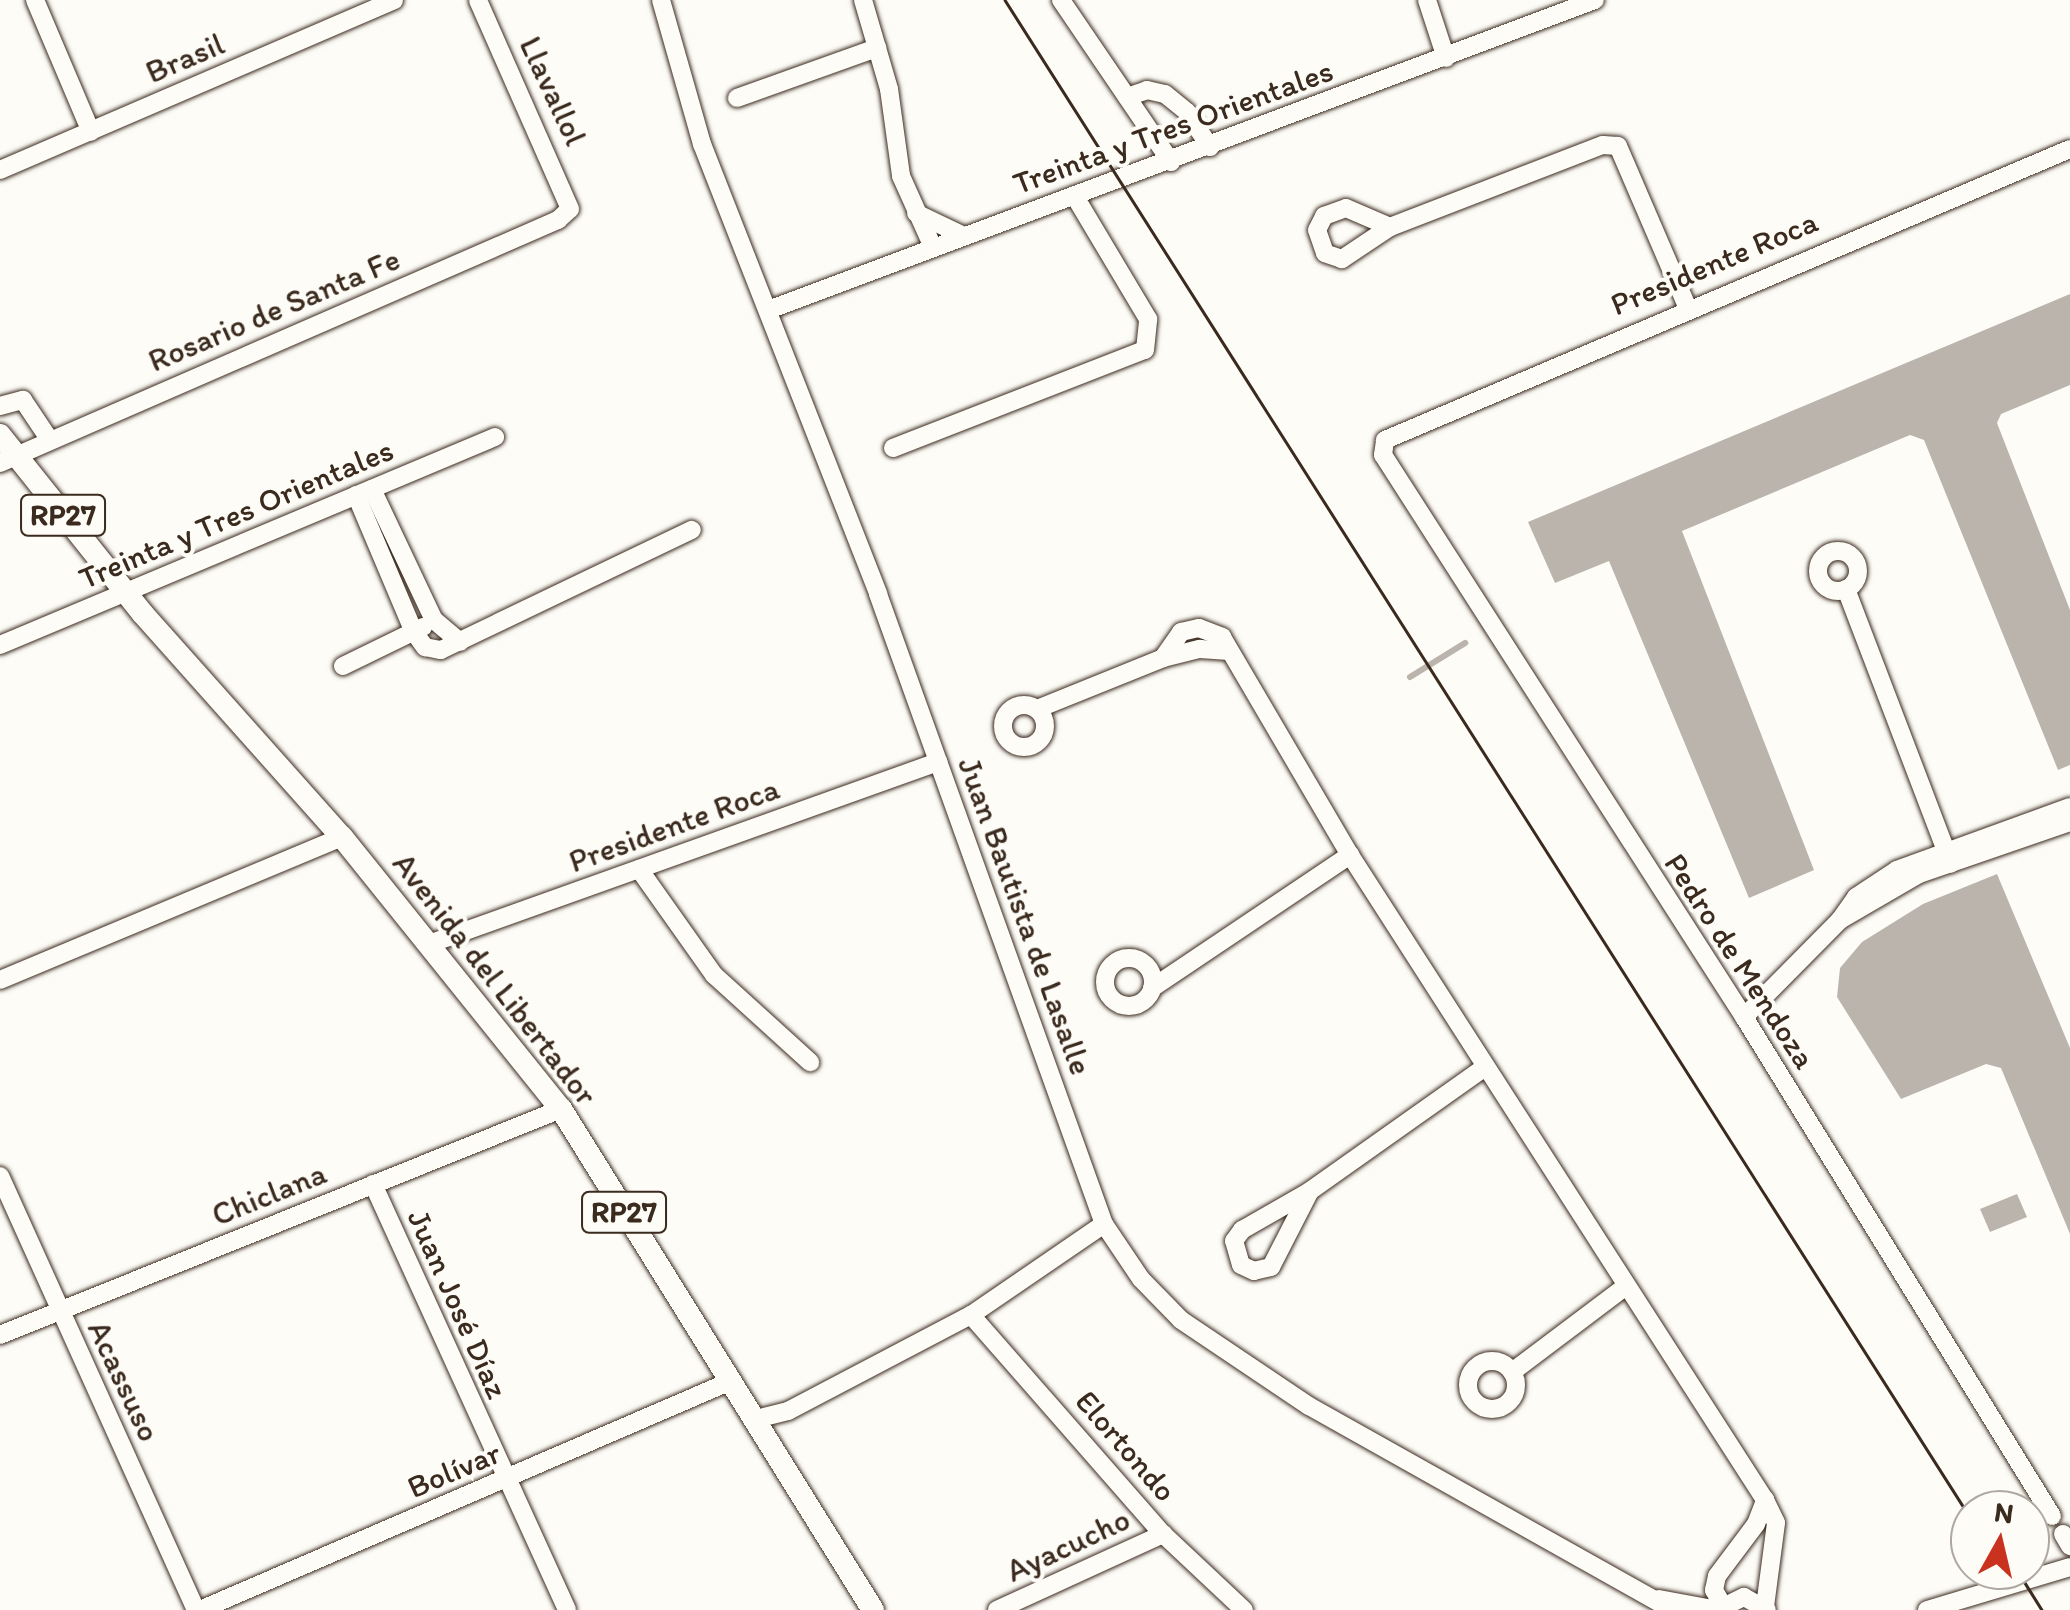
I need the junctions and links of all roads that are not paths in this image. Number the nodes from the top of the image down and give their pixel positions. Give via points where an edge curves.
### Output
1 (35, 0) edge
2 (394, 0) edge
3 (478, 0) edge
4 (661, 0) edge
5 (862, 0) edge
6 (1061, 0) edge
7 (1427, 0) edge
8 (1595, 0) edge
9 (877, 48) junction
10 (1446, 58) junction
11 (1127, 97) junction
12 (738, 98) dead end
13 (91, 132) junction
14 (1210, 147) junction
15 (2070, 148) edge
16 (1172, 162) junction
17 (0, 170) edge
18 (1074, 195) junction
19 (570, 209) joint
20 (916, 213) junction
21 (1390, 227) dead end
22 (962, 234) junction
23 (932, 245) junction
24 (1687, 306) junction
25 (771, 309) junction
26 (0, 406) edge
27 (0, 435) edge
28 (495, 437) dead end
29 (50, 439) junction
30 (1384, 440) joint
31 (893, 448) dead end
32 (8, 460) edge
33 (364, 492) junction
34 (692, 530) dead end
35 (412, 574) junction
36 (392, 582) junction
37 (1846, 590) dead end
38 (128, 594) junction
39 (434, 620) junction
40 (414, 632) junction
41 (460, 642) junction
42 (0, 645) edge
43 (343, 666) dead end
44 (1037, 709) dead end
45 (938, 762) junction
46 (2070, 807) edge
47 (2070, 822) edge
48 (342, 837) junction
49 (1350, 855) junction
50 (1949, 858) junction
51 (639, 869) junction
52 (429, 944) junction
53 (0, 980) edge
54 (1152, 988) dead end
55 (1744, 1017) junction
56 (810, 1062) dead end
57 (1485, 1067) junction
58 (561, 1109) junction
59 (0, 1176) edge
60 (373, 1184) junction
61 (1310, 1190) junction
62 (1104, 1224) junction
63 (1625, 1287) junction
64 (58, 1312) junction
65 (971, 1314) junction
66 (0, 1335) edge
67 (1512, 1372) dead end
68 (731, 1381) junction
69 (756, 1420) junction
70 (504, 1482) junction
71 (1764, 1500) junction
72 (2052, 1516) dead end
73 (1163, 1534) junction
74 (2070, 1567) edge
75 (1651, 1597) junction
76 (1719, 1608) edge
77 (1766, 1608) edge
78 (198, 1610) edge
79 (567, 1610) edge
80 (874, 1610) edge
81 (998, 1610) edge
82 (1244, 1610) edge
83 (1672, 1610) edge
84 (1927, 1610) edge

1 - 13 street
2 - 13 street, Brasil
3 - 19 street, Llavallol
4 - 25 street, Juan Bautista de Lasalle via 676,74
5 - 9 street
6 - 11 street
7 - 10 street
8 - 10 street, Treinta y Tres Orientales
9 - 12 street
9 - 20 street via 890,88 893,148
10 - 14 street, Treinta y Tres Orientales
11 - 14 street via 1146,90 1165,94 1187,112
11 - 16 street
13 - 17 street, Brasil
14 - 16 street, Treinta y Tres Orientales
15 - 24 street, Presidente Roca
16 - 18 street, Treinta y Tres Orientales
18 - 22 street, Treinta y Tres Orientales
18 - 31 street via 1148,319 1146,350
19 - 29 street, Rosario de Santa Fe via 558,220
20 - 22 street
20 - 23 street
21 - 24 street via 1603,146 1618,146
22 - 23 street, Treinta y Tres Orientales
23 - 25 street, Treinta y Tres Orientales
24 - 30 street, Presidente Roca
25 - 45 street, Juan Bautista de Lasalle
26 - 29 street via 23,400
27 - 32 main road, Avenida del Libertador / RP27
28 - 33 street, Treinta y Tres Orientales
29 - 32 street, Rosario de Santa Fe
30 - 55 street, Pedro de Mendoza via 1387,470
32 - 38 main road, Avenida del Libertador / RP27
33 - 35 street
33 - 36 street
33 - 38 street, Treinta y Tres Orientales
34 - 41 street
35 - 36 street
35 - 39 street
36 - 40 street
37 - 50 street
38 - 42 street, Treinta y Tres Orientales
38 - 48 main road, Avenida del Libertador / RP27
39 - 40 street
39 - 41 street
40 - 41 street via 426,647 441,650
40 - 43 street
44 - 49 street via 1164,658 1181,632 1214,630
45 - 51 street, Presidente Roca
45 - 62 street, Juan Bautista de Lasalle
46 - 50 street
47 - 50 street
48 - 52 main road, Avenida del Libertador / RP27
48 - 53 street
49 - 54 street
49 - 57 street
50 - 55 street via 1840,920
51 - 52 street, Presidente Roca
51 - 56 street via 714,975
52 - 58 main road, Avenida del Libertador / RP27
55 - 72 street, Pedro de Mendoza
57 - 61 street
57 - 63 street
58 - 60 street, Chiclana
58 - 68 main road, Avenida del Libertador / RP27
59 - 64 street, Acassuso
60 - 64 street, Chiclana
60 - 70 street, Juan José Díaz
61 - 61 street via 1242,1230 1234,1242 1241,1266 1271,1267
62 - 65 street
62 - 75 street, Juan Bautista de Lasalle via 1141,1279 1181,1320 1309,1406
63 - 67 street
63 - 71 street
64 - 66 street, Chiclana
64 - 78 street, Acassuso
65 - 69 street via 788,1411
65 - 73 street, Elortondo
68 - 69 main road, Avenida del Libertador / RP27
68 - 70 street, Bolívar
69 - 80 main road, Avenida del Libertador / RP27
70 - 78 street, Bolívar
70 - 79 street, Juan José Díaz
71 - 76 street via 1756,1524 1716,1576
71 - 77 street via 1776,1523
73 - 81 street, Ayacucho
73 - 82 street, Elortondo
74 - 84 street
75 - 76 street, Juan Bautista de Lasalle
75 - 83 street, Juan Bautista de Lasalle
76 - 77 street, Juan Bautista de Lasalle via 1744,1596

